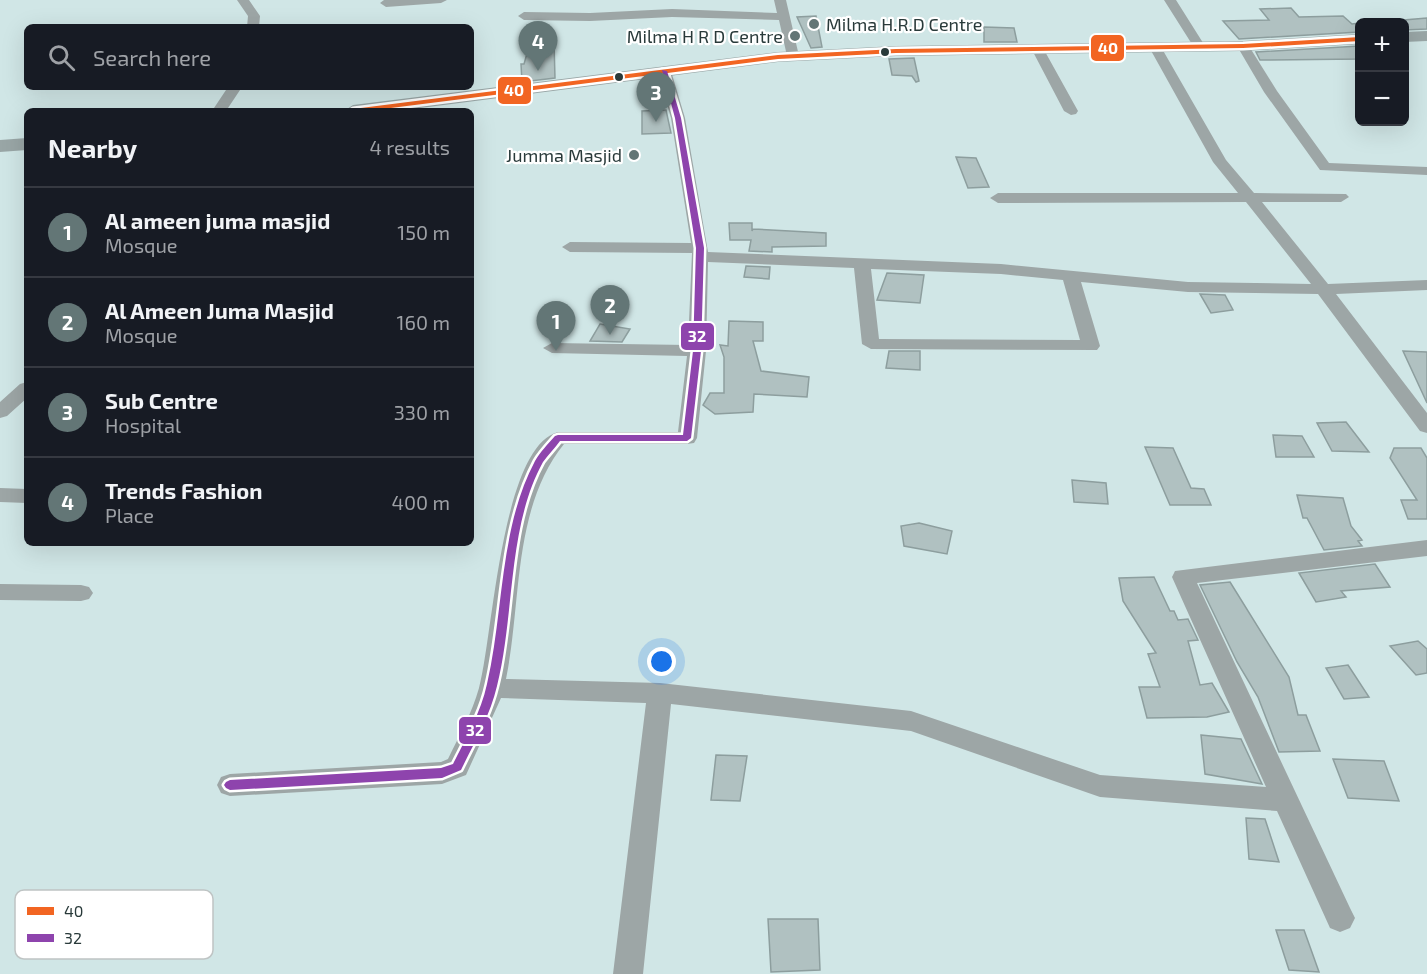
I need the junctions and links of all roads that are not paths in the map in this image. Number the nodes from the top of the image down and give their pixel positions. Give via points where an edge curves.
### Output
1 (243, 0) edge
2 (441, 0) edge
3 (673, 0) edge
4 (780, 0) edge
5 (1170, 0) edge
6 (386, 3) dead end
7 (672, 14) junction
8 (524, 16) dead end
9 (784, 17) junction
10 (253, 24) edge
11 (1427, 36) edge
12 (1409, 37) edge
13 (1355, 39) edge
14 (1199, 46) junction
15 (1243, 46) junction
16 (1155, 47) junction
17 (1037, 48) junction
18 (793, 56) junction
19 (664, 71) junction
20 (233, 90) edge
21 (221, 108) edge
22 (376, 108) edge
23 (1071, 111) dead end
24 (24, 144) edge
25 (0, 146) edge
26 (1427, 171) edge
27 (1341, 197) dead end
28 (998, 198) dead end
29 (1250, 198) junction
30 (570, 247) dead end
31 (699, 252) junction
32 (862, 264) junction
33 (1070, 275) junction
34 (1427, 285) edge
35 (1325, 289) junction
36 (552, 348) dead end
37 (697, 351) junction
38 (24, 391) edge
39 (0, 412) edge
40 (1427, 427) edge
41 (0, 495) edge
42 (24, 496) edge
43 (1427, 548) edge
44 (0, 592) edge
45 (81, 593) dead end
46 (492, 688) junction
47 (660, 693) junction
48 (230, 785) dead end
49 (1286, 800) junction
50 (1340, 918) dead end
51 (628, 974) edge

1 - 10 street via 254,16
2 - 6 street
3 - 7 street
4 - 9 street
5 - 14 street
7 - 8 street
7 - 9 street
9 - 18 street
11 - 12 main road
13 - 15 main road
14 - 15 main road
14 - 16 main road
15 - 26 street via 1325,167
16 - 17 main road
16 - 29 street via 1220,162
17 - 18 main road
17 - 23 street
18 - 19 main road
19 - 22 main road
19 - 31 street via 678,118
20 - 21 street
24 - 25 main road
27 - 29 street
28 - 29 street
29 - 35 street
30 - 31 street
31 - 32 street
31 - 37 street
32 - 33 street via 1001,268
32 - 33 street via 871,344 1090,346
33 - 35 street via 1188,286
34 - 35 street
35 - 40 street
36 - 37 street
37 - 46 street via 687,438 558,438 542,452 528,486 513,544
38 - 39 street
41 - 42 street
43 - 49 street via 1183,577
44 - 45 street
46 - 47 street
46 - 48 street via 457,767 442,772
47 - 49 street via 911,722 1100,786
47 - 51 street
49 - 50 street

